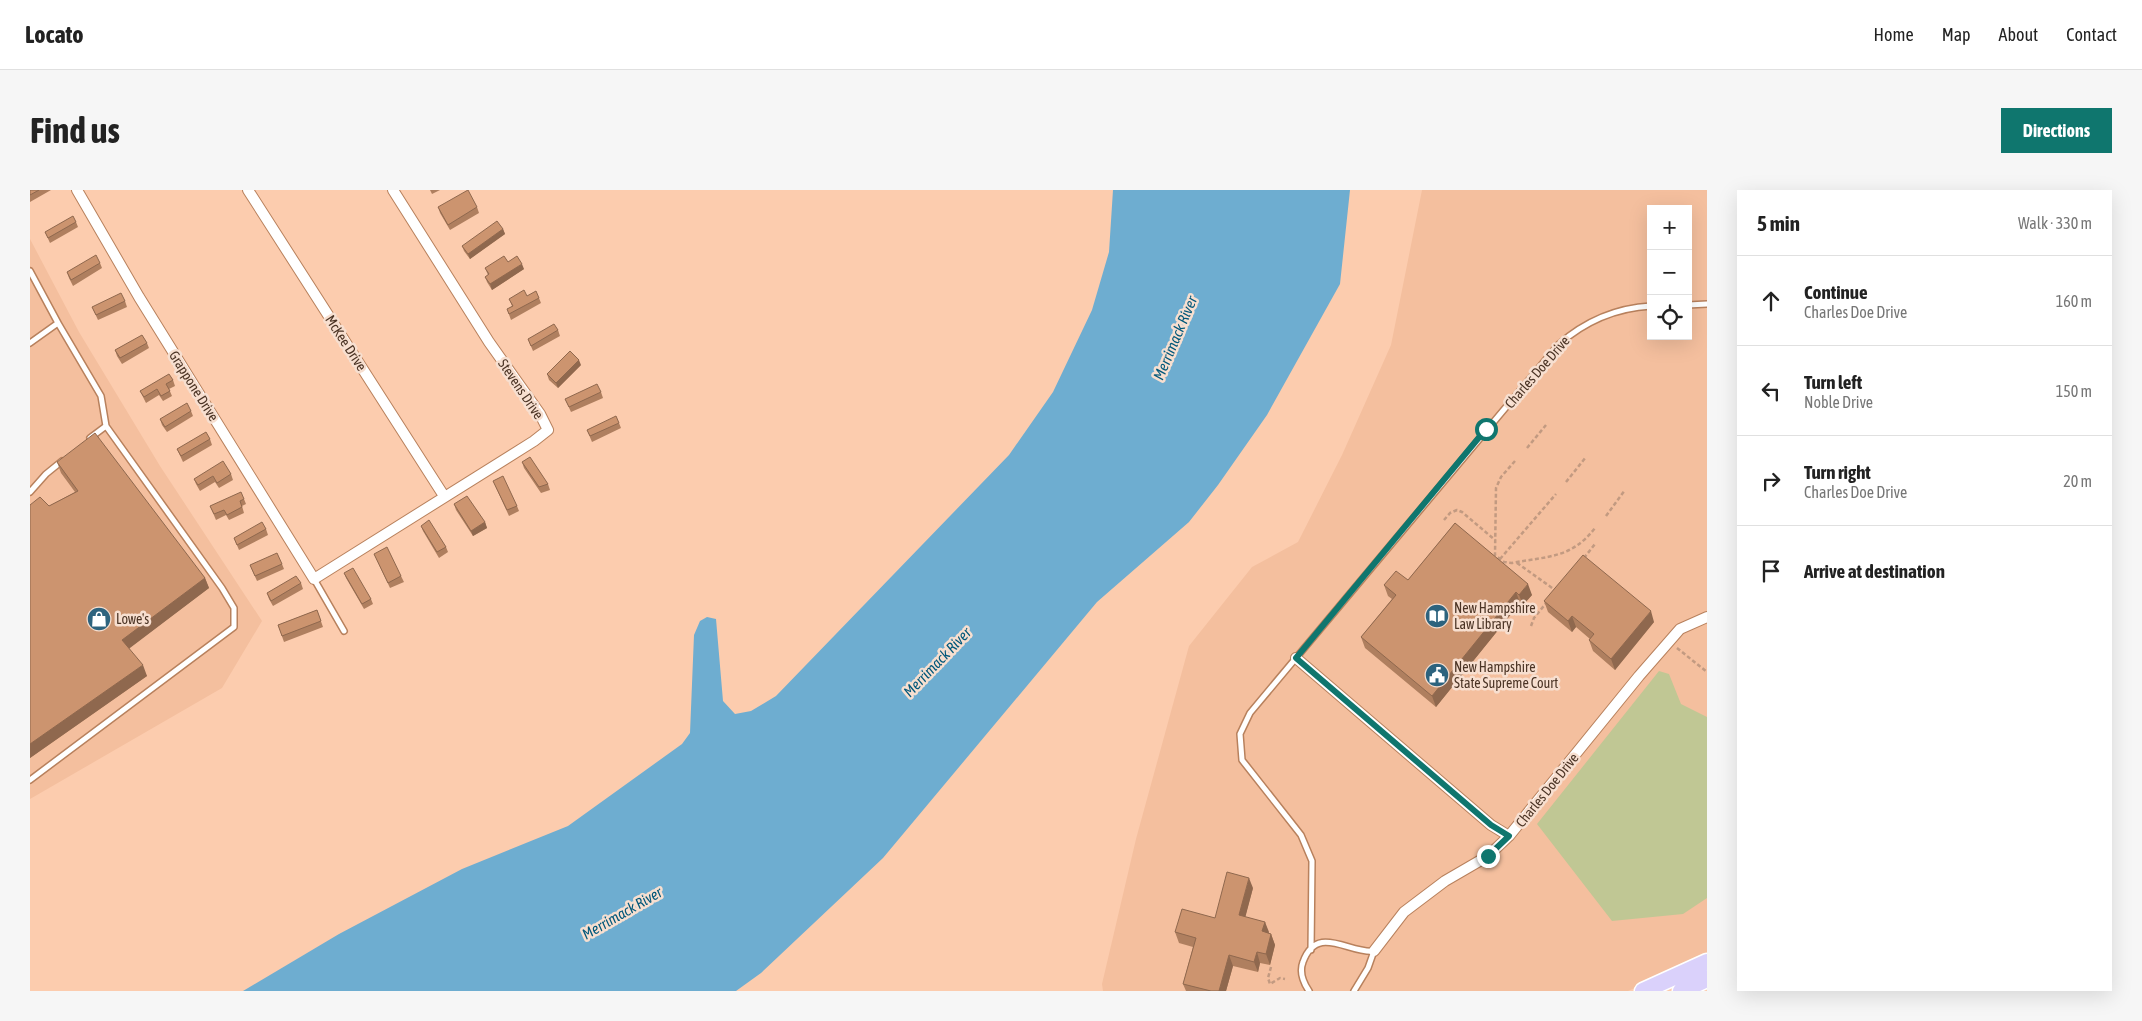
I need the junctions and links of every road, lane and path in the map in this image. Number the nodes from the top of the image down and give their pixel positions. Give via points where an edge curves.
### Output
1 (77, 190) edge
2 (248, 190) edge
3 (393, 190) edge
4 (30, 271) edge
5 (1707, 304) edge
6 (1692, 305) edge
7 (1647, 307) edge
8 (58, 322) junction
9 (30, 343) edge
10 (1546, 425) dead end
11 (106, 426) junction
12 (82, 444) edge
13 (1527, 448) dead end
14 (67, 456) edge
15 (1586, 457) dead end
16 (1516, 461) dead end
17 (1566, 482) dead end
18 (1625, 490) dead end
19 (30, 492) edge
20 (1556, 494) dead end
21 (444, 496) junction
22 (1606, 516) dead end
23 (1444, 520) dead end
24 (1596, 528) dead end
25 (1495, 540) junction
26 (1596, 544) dead end
27 (1500, 559) junction
28 (1516, 562) junction
29 (1496, 564) edge
30 (1579, 564) edge
31 (314, 579) junction
32 (1707, 617) edge
33 (1531, 626) dead end
34 (344, 631) dead end
35 (1677, 648) dead end
36 (1296, 658) junction
37 (1707, 672) edge
38 (30, 780) edge
39 (1509, 836) junction
40 (1310, 950) junction
41 (1374, 951) junction
42 (1707, 962) edge
43 (1271, 967) dead end
44 (1285, 979) dead end
45 (1707, 979) edge
46 (1309, 991) edge
47 (1354, 991) edge
48 (1643, 991) edge
49 (1680, 991) edge

1 - 31 street, Grappone Drive via 139,297
2 - 21 street, McKee Drive
3 - 21 street, Stevens Drive via 548,430
4 - 8 lane
5 - 6 lane
7 - 36 lane, Charles Doe Drive via 1612,312 1572,332 1558,345
8 - 9 lane
8 - 11 lane via 101,396
10 - 13 path
11 - 12 lane
11 - 38 lane via 222,588 234,608 234,626
14 - 19 lane
15 - 17 path
16 - 25 path via 1496,488
18 - 22 path
20 - 27 path
21 - 31 street, Stevens Drive
23 - 25 path via 1457,510
24 - 28 path via 1568,552
25 - 27 path via 1495,555
26 - 30 path
27 - 28 path
27 - 29 path
28 - 33 path via 1557,590
31 - 34 lane
32 - 39 street, Charles Doe Drive via 1680,629
35 - 37 path
36 - 39 street via 1491,825
36 - 40 lane, Charles Doe Drive via 1250,713 1240,734 1242,760 1301,835 1312,861
39 - 41 street, Charles Doe Drive via 1488,856 1445,881 1404,912
40 - 41 lane via 1329,941 1365,952
40 - 46 lane, Charles Doe Drive via 1302,966 1304,984
41 - 47 lane, Charles Doe Drive
42 - 48 main road
43 - 44 path via 1270,984 1280,978
45 - 49 main road

